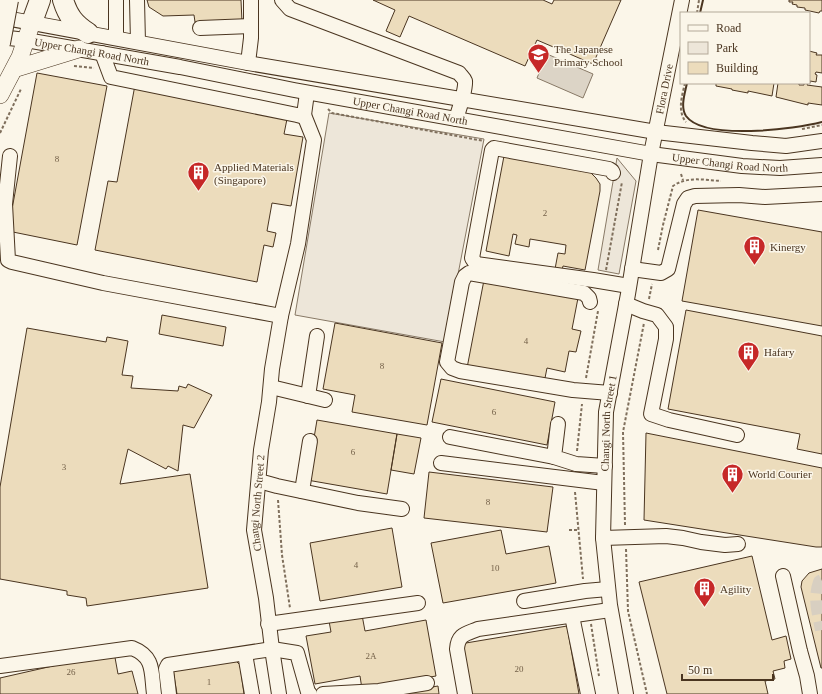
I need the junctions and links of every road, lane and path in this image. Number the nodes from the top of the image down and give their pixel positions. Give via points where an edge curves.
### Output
1 (8, 0) edge
2 (40, 0) edge
3 (63, 0) edge
4 (116, 0) edge
5 (137, 0) edge
6 (251, 0) edge
7 (282, 0) edge
8 (682, 0) edge
9 (699, 0) edge
10 (697, 12) edge
11 (0, 17) edge
12 (251, 26) junction
13 (200, 28) dead end
14 (29, 31) junction
15 (0, 37) edge
16 (116, 38) junction
17 (83, 41) junction
18 (138, 42) junction
19 (0, 43) edge
20 (102, 53) junction
21 (248, 63) junction
22 (71, 66) dead end
23 (14, 69) junction
24 (110, 74) junction
25 (24, 83) dead end
26 (685, 84) edge
27 (0, 95) edge
28 (462, 100) junction
29 (306, 103) junction
30 (456, 119) junction
31 (689, 125) dead end
32 (822, 125) edge
33 (799, 130) dead end
34 (656, 132) junction
35 (0, 133) edge
36 (487, 141) dead end
37 (822, 141) edge
38 (651, 154) junction
39 (10, 156) dead end
40 (822, 165) edge
41 (681, 174) dead end
42 (617, 177) joint
43 (683, 181) dead end
44 (822, 194) edge
45 (632, 269) junction
46 (604, 281) junction
47 (629, 286) junction
48 (590, 302) dead end
49 (626, 304) junction
50 (281, 316) junction
51 (318, 336) dead end
52 (271, 387) junction
53 (610, 394) junction
54 (308, 396) junction
55 (325, 400) dead end
56 (558, 424) dead end
57 (737, 435) dead end
58 (450, 437) dead end
59 (310, 441) dead end
60 (554, 457) junction
61 (441, 464) dead end
62 (605, 466) junction
63 (259, 481) junction
64 (604, 483) junction
65 (277, 486) junction
66 (302, 491) junction
67 (402, 509) dead end
68 (569, 530) dead end
69 (579, 530) dead end
70 (603, 538) junction
71 (738, 544) dead end
72 (783, 576) dead end
73 (608, 589) junction
74 (524, 601) dead end
75 (418, 603) dead end
76 (610, 610) junction
77 (572, 616) junction
78 (292, 620) junction
79 (268, 624) junction
80 (272, 649) junction
81 (245, 654) junction
82 (0, 666) edge
83 (427, 683) dead end
84 (154, 694) edge
85 (169, 694) edge
86 (252, 694) edge
87 (279, 694) edge
88 (310, 694) edge
89 (323, 694) edge
90 (465, 694) edge
91 (588, 694) edge
92 (626, 694) edge
93 (810, 694) edge

1 - 19 highway, bridge
2 - 14 highway
3 - 17 highway
4 - 16 street
5 - 18 street
6 - 12 street
7 - 28 street via 290,9 459,73 465,82
8 - 34 street, Flora Drive
9 - 10 path
11 - 14 street, Upper Changi Road North
12 - 13 street
12 - 21 street
14 - 15 street, Upper Changi Road North
14 - 17 street, Upper Changi Road North
14 - 23 main road
16 - 17 street, Upper Changi Road North
16 - 18 street, Upper Changi Road North
17 - 20 street, Upper Changi Road North
17 - 23 main road
18 - 21 street, Upper Changi Road North
20 - 24 street
20 - 29 street, Upper Changi Road North via 180,67
21 - 28 street, Upper Changi Road North
22 - 24 path
23 - 27 main road
24 - 29 street via 297,116 301,116
25 - 35 path
26 - 31 path via 681,110
28 - 30 street
28 - 34 street, Upper Changi Road North
29 - 30 street, Upper Changi Road North
29 - 36 path via 324,106 332,113
29 - 50 street, Changi North Street 2 via 314,140 298,244
30 - 38 street, Upper Changi Road North
32 - 33 path
34 - 37 street, Upper Changi Road North via 786,146
34 - 38 street, Flora Drive
38 - 40 street, Upper Changi Road North via 742,166 780,168
38 - 45 street, Changi North Street 1
39 - 50 street via 5,204 8,260 103,283
41 - 43 path
42 - 46 path
42 - 46 street via 609,169 494,148 472,258 476,264
44 - 45 street via 688,198 684,204 668,269 661,273
45 - 47 street, Changi North Street 1
46 - 47 street
47 - 49 street, Changi North Street 1
48 - 53 street via 584,293 469,273 462,282 447,362 452,368 460,371
49 - 53 street, Changi North Street 1
49 - 57 street via 657,315 666,326 666,339 651,414
50 - 52 street, Changi North Street 2
51 - 54 street
52 - 54 street
52 - 63 street, Changi North Street 2
53 - 62 street, Changi North Street 1 via 606,412
54 - 55 street
56 - 60 street
58 - 60 street
59 - 66 street
60 - 62 street via 576,464
61 - 64 street
62 - 64 street, Changi North Street 1
63 - 65 street
63 - 79 street, Changi North Street 2 via 254,530
64 - 70 street, Changi North Street 1
65 - 66 street
65 - 78 path via 282,554
66 - 67 street
68 - 69 path
70 - 71 street via 666,536 725,545
70 - 73 street, Changi North Street 1
72 - 93 street
73 - 74 street
73 - 76 street, Changi North Street 1
75 - 78 street
76 - 77 street
76 - 92 street, Changi North Street 1
77 - 90 street via 478,629 460,637 457,649
77 - 91 street
78 - 79 street
79 - 80 street, Changi North Street 2
80 - 81 street
80 - 87 street, Changi North Street 2
80 - 88 street via 297,653
81 - 85 street via 168,665 166,669
81 - 86 street
82 - 84 street via 132,648 147,657
83 - 89 street via 379,691

